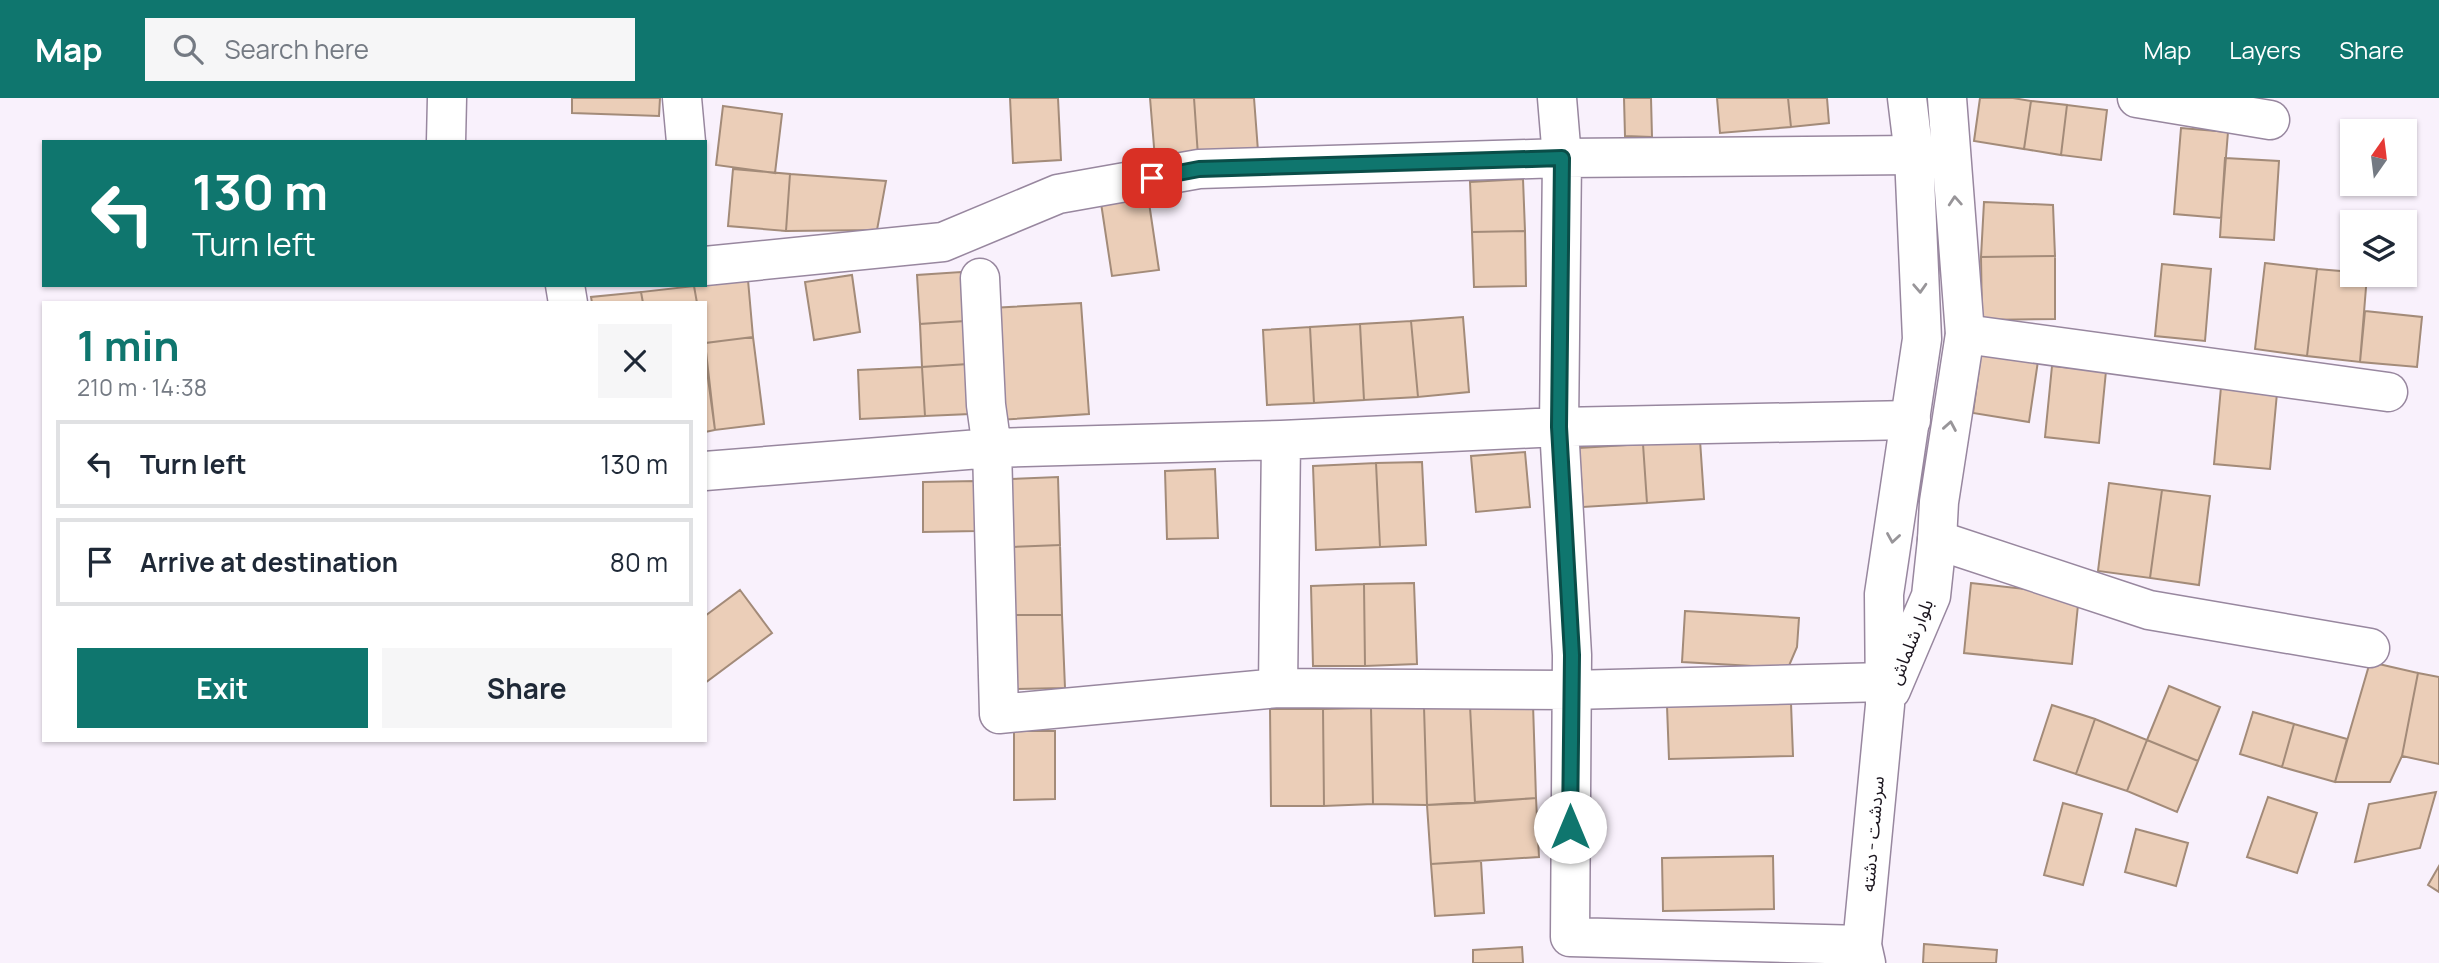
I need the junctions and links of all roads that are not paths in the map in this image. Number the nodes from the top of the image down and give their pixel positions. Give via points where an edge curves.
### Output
1 (447, 98) edge
2 (682, 98) edge
3 (1557, 98) edge
4 (1907, 98) edge
5 (1947, 98) edge
6 (2137, 98) edge
7 (2270, 120) dead end
8 (446, 140) edge
9 (686, 140) edge
10 (1914, 155) junction
11 (1562, 158) junction
12 (707, 266) edge
13 (980, 278) dead end
14 (1965, 334) junction
15 (2388, 391) dead end
16 (1911, 420) junction
17 (1559, 427) junction
18 (1280, 440) junction
19 (992, 447) junction
20 (707, 471) edge
21 (1901, 482) junction
22 (1940, 487) junction
23 (1937, 540) junction
24 (2370, 648) dead end
25 (1278, 688) junction
26 (1570, 690) junction
27 (1885, 693) junction
28 (1864, 954) edge

1 - 8 street
2 - 9 street
3 - 11 street
4 - 10 street, بلوار شلماش
14 -> 5 street, بلوار شلماش
6 - 7 street
10 - 11 street
10 -> 16 street, بلوار شلماش via 1922,339
11 - 12 street via 1199,169 1058,194 943,242
11 - 17 street
13 - 19 street
14 - 15 street
22 -> 14 street, بلوار شلماش
16 - 17 street
16 - 21 street, بلوار شلماش
17 - 18 street
17 - 26 street
18 - 19 street
18 - 25 street
19 - 20 street
19 - 25 street via 999,714
21 - 22 street via 1917,474
21 -> 27 street, بلوار شلماش via 1884,594
22 - 23 street, بلوار شلماش
23 - 24 street via 2149,610
23 - 27 street, بلوار شلماش via 1931,596
25 - 26 street
26 - 27 street
26 - 28 street via 1570,937
27 - 28 street, سردشت - دشته

